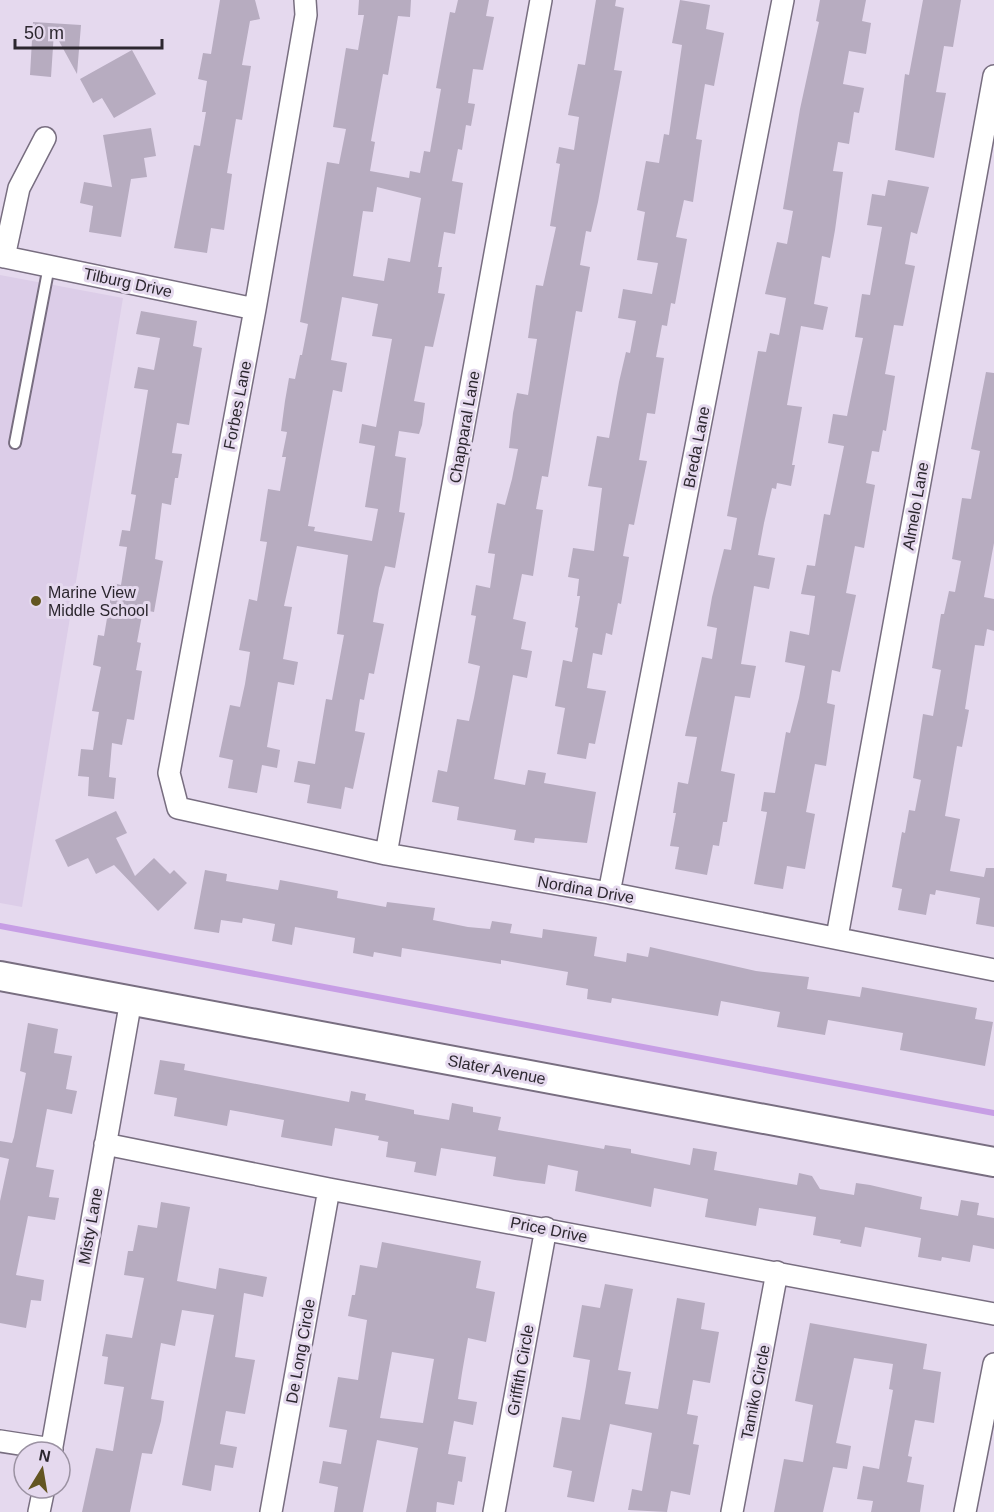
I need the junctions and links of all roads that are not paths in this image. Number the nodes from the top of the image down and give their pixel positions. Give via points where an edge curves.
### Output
1 (305, 0) edge
2 (541, 0) edge
3 (783, 0) edge
4 (994, 76) edge
5 (45, 138) dead end
6 (2, 256) edge
7 (49, 266) junction
8 (255, 309) junction
9 (15, 443) dead end
10 (178, 808) joint
11 (386, 854) junction
12 (609, 893) junction
13 (837, 937) junction
14 (994, 970) edge
15 (0, 976) edge
16 (131, 1000) junction
17 (105, 1144) junction
18 (994, 1162) edge
19 (329, 1189) junction
20 (546, 1228) junction
21 (777, 1272) junction
22 (994, 1314) edge
23 (994, 1364) edge
24 (53, 1440) edge
25 (271, 1512) edge
26 (494, 1512) edge
27 (732, 1512) edge
28 (965, 1512) edge

1 - 8 street, Forbes Lane via 306,15
2 - 11 street, Chapparal Lane
3 - 12 street, Breda Lane
4 - 13 street, Almelo Lane
5 - 6 street via 19,188
6 - 7 street, Tilburg Drive
7 - 8 street, Tilburg Drive
7 - 9 lane
8 - 10 street, Forbes Lane via 169,773
10 - 11 street, Nordina Drive
11 - 12 street, Nordina Drive
12 - 13 street, Nordina Drive
13 - 14 street, Nordina Drive
15 - 16 street, Slater Avenue
16 - 17 street, Misty Lane
16 - 18 street, Slater Avenue
17 - 19 street, Price Drive
17 - 24 street, Misty Lane
19 - 20 street, Price Drive
19 - 25 street, De Long Circle
20 - 21 street, Price Drive
20 - 26 street, Griffith Circle
21 - 22 street, Price Drive
21 - 27 street, Tamiko Circle
23 - 28 street

